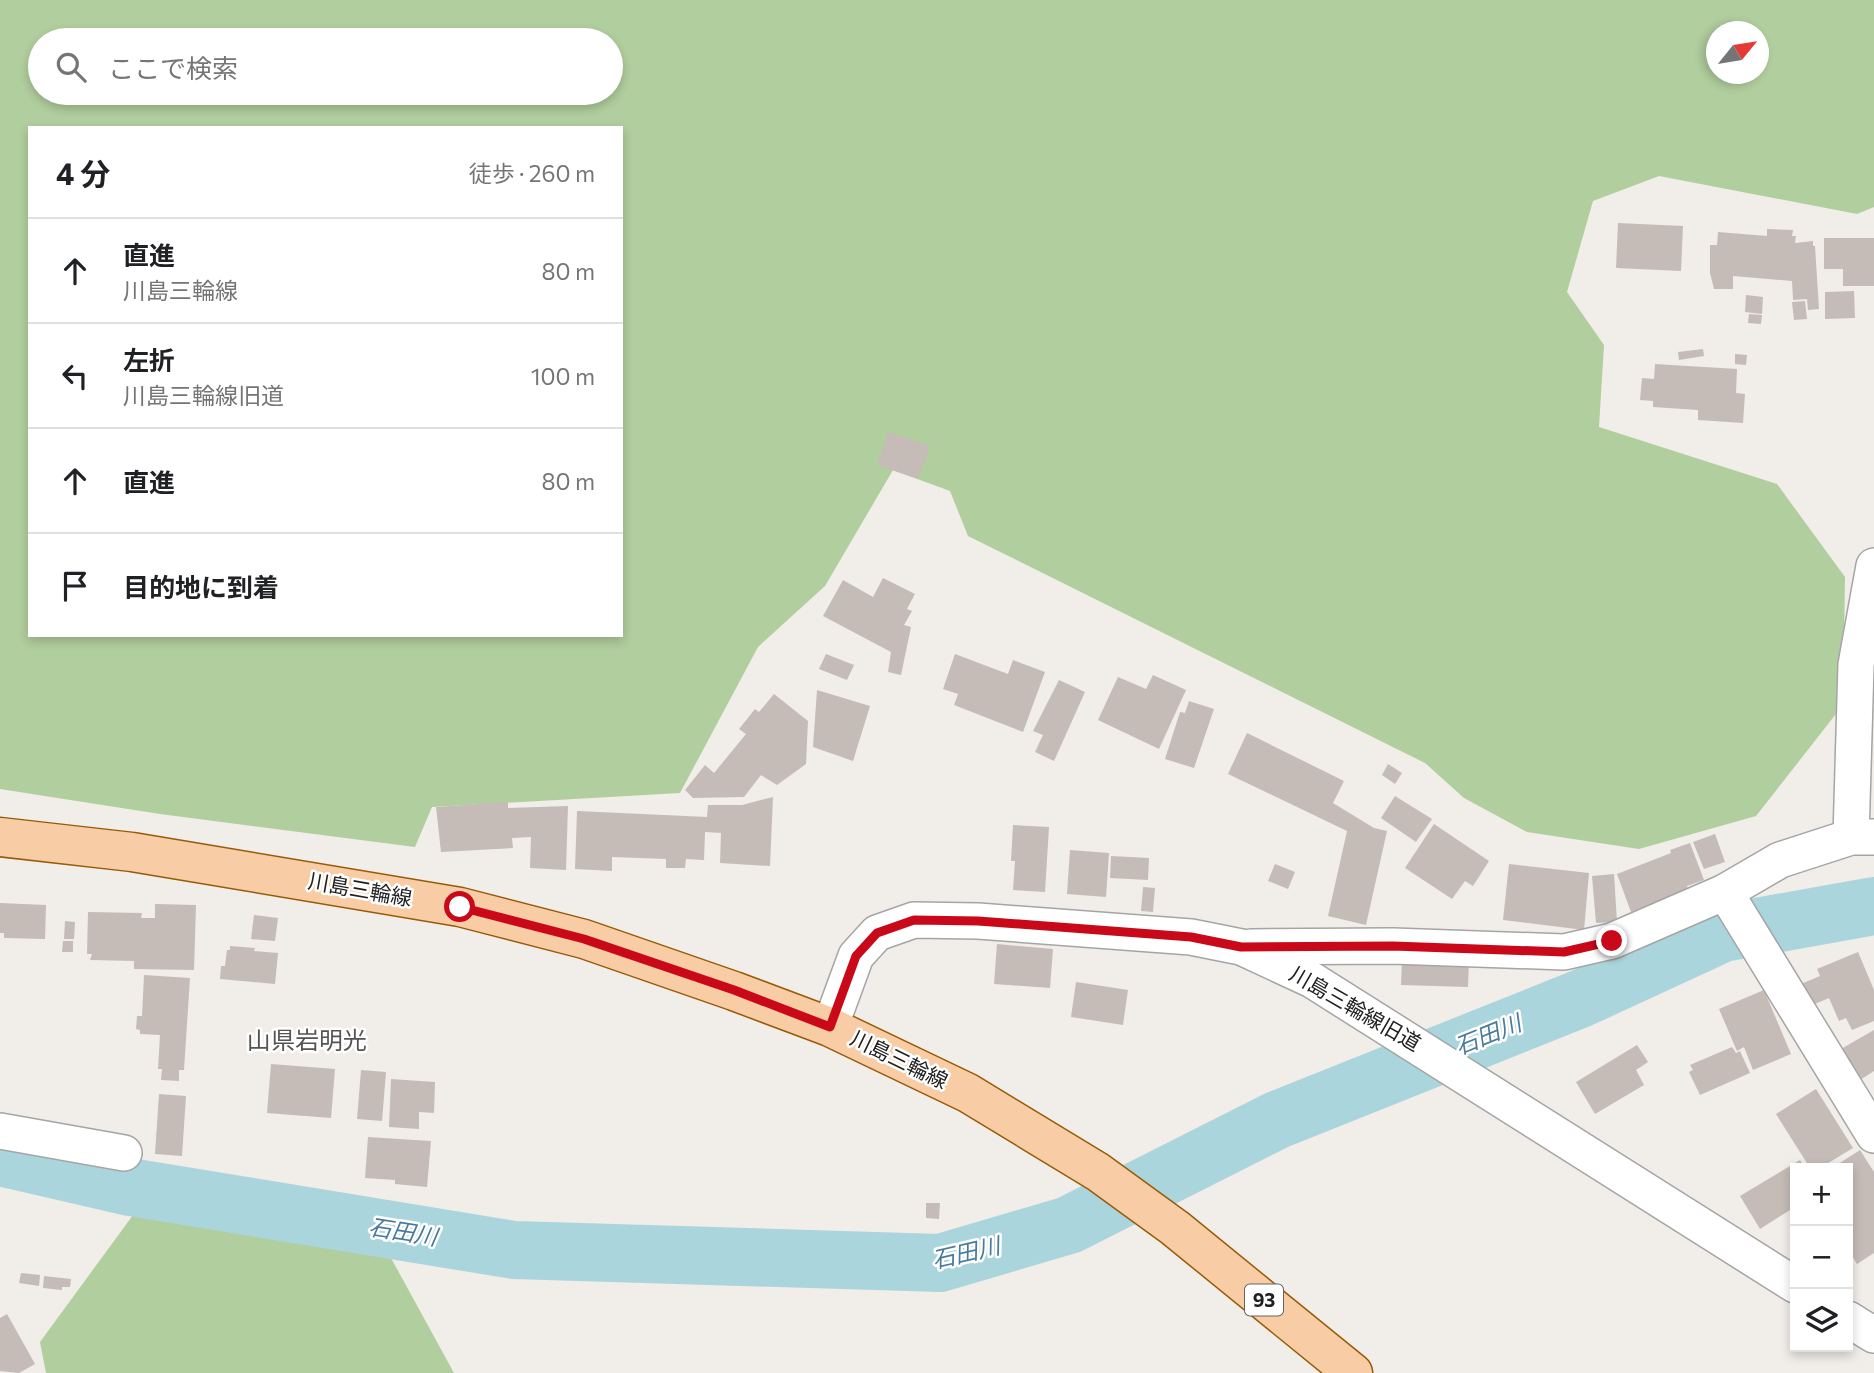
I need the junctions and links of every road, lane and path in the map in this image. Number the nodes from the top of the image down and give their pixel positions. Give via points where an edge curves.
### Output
1 (1874, 566) edge
2 (0, 837) edge
3 (1863, 837) edge
4 (1729, 898) junction
5 (1241, 947) junction
6 (830, 1027) junction
7 (0, 1130) edge
8 (1874, 1135) edge
9 (124, 1153) dead end
10 (1790, 1282) edge
11 (1853, 1322) edge
12 (1874, 1335) edge
13 (1353, 1373) edge

1 - 3 street via 1856,665
2 - 6 main road, 川島三輪線 / 93 via 132,852 460,907 584,939
3 - 4 street via 1780,860
4 - 5 street via 1612,941 1564,952
4 - 8 street
5 - 6 street, 川島三輪線旧道 via 1191,937 914,920 877,933 856,956
5 - 10 street, 川島三輪線旧道 via 1312,980
6 - 13 main road, 川島三輪線 / 93 via 968,1093 1098,1172 1175,1228
7 - 9 street
11 - 12 street

